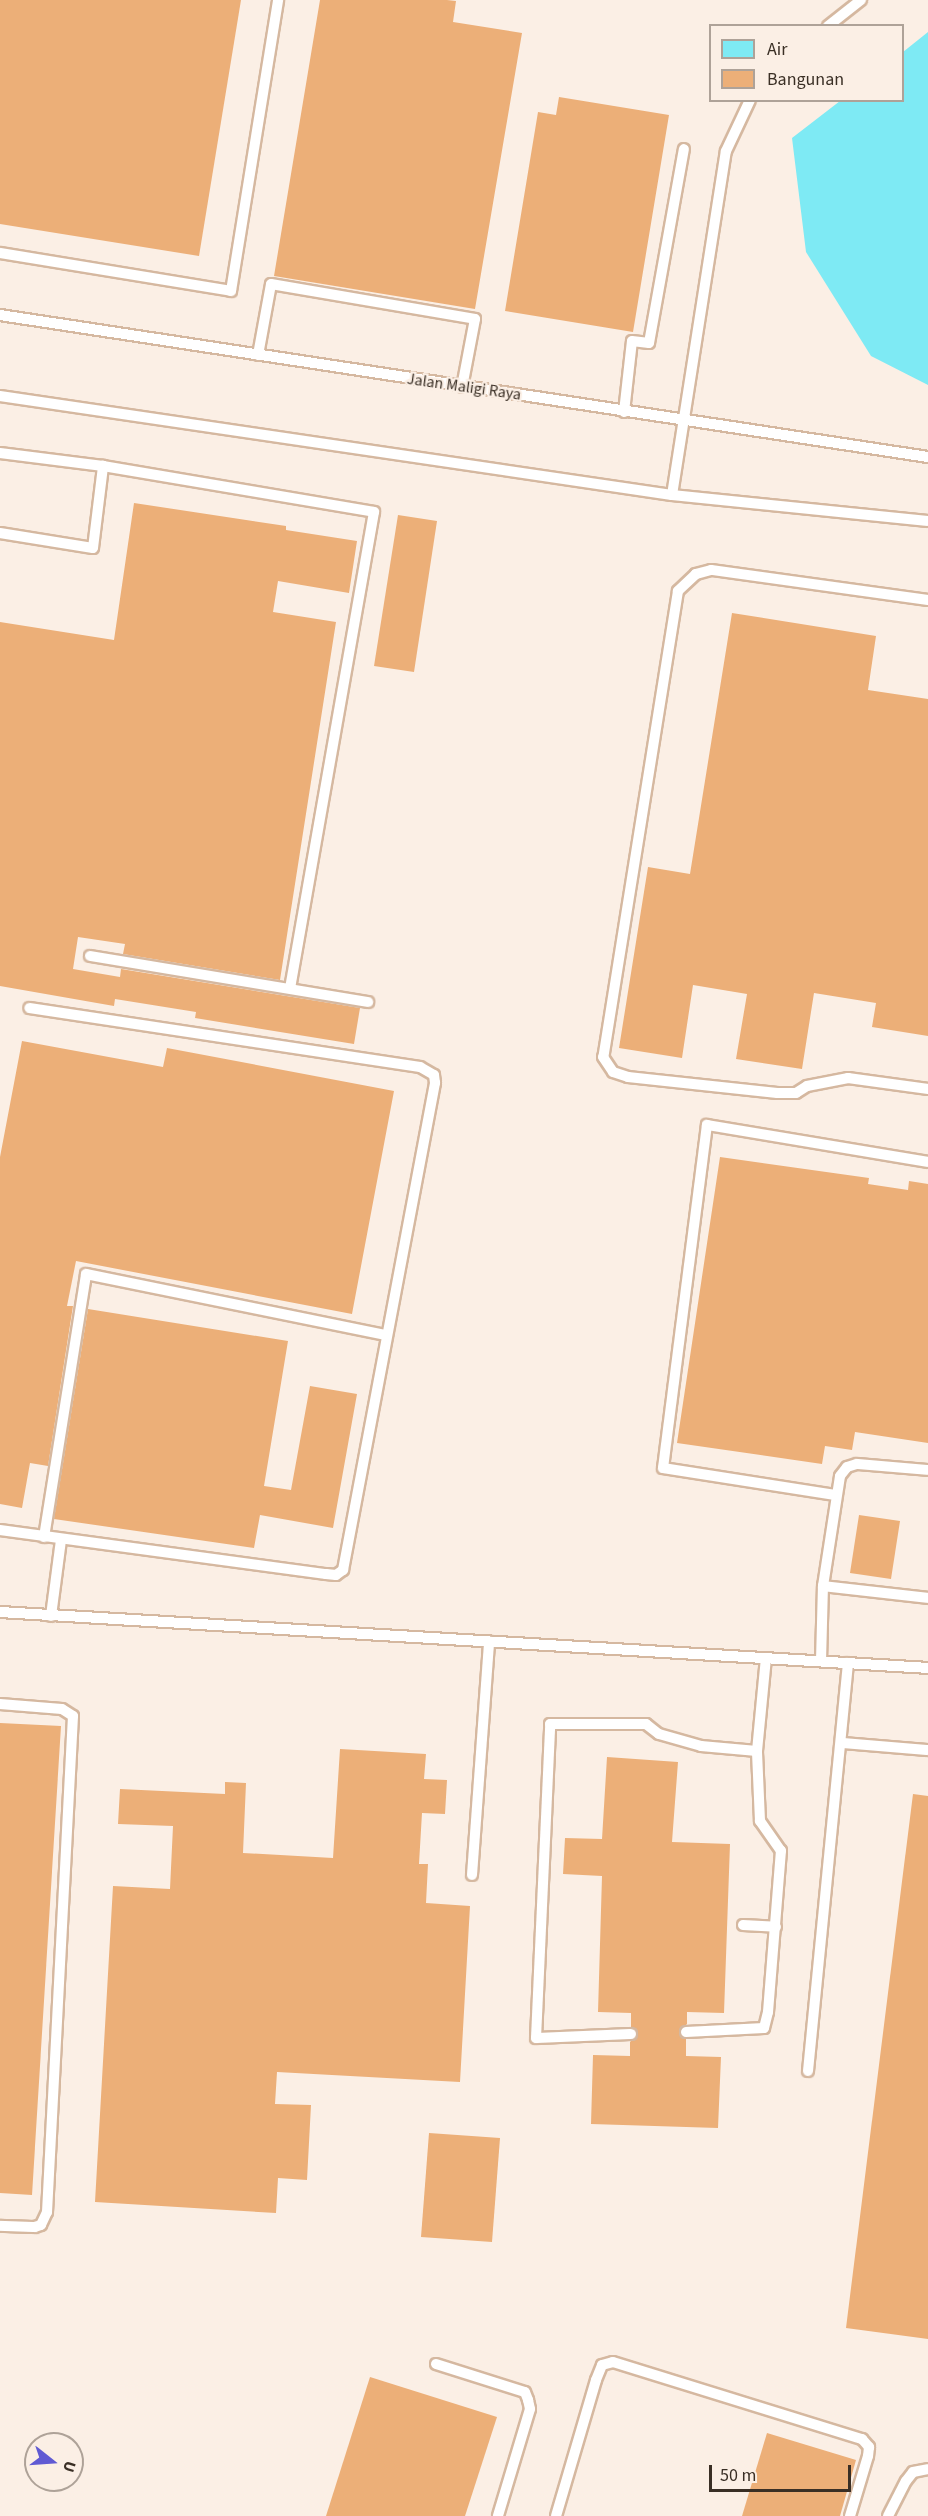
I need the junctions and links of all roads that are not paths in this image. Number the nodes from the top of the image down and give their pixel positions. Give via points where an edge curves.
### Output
1 (278, 0) edge
2 (861, 0) edge
3 (831, 24) edge
4 (749, 102) edge
5 (684, 149) dead end
6 (0, 253) edge
7 (0, 315) edge
8 (258, 355) junction
9 (462, 387) junction
10 (0, 396) edge
11 (624, 412) junction
12 (681, 422) junction
13 (0, 453) edge
14 (928, 457) edge
15 (103, 466) junction
16 (672, 495) junction
17 (928, 521) edge
18 (0, 533) edge
19 (928, 600) edge
20 (90, 956) dead end
21 (290, 987) junction
22 (368, 1002) dead end
23 (29, 1008) dead end
24 (928, 1089) edge
25 (928, 1162) edge
26 (385, 1335) junction
27 (928, 1470) edge
28 (835, 1495) junction
29 (0, 1530) edge
30 (44, 1537) junction
31 (61, 1540) junction
32 (823, 1586) junction
33 (928, 1598) edge
34 (0, 1612) edge
35 (51, 1616) junction
36 (489, 1642) junction
37 (766, 1658) junction
38 (821, 1661) junction
39 (848, 1663) junction
40 (928, 1668) edge
41 (0, 1704) edge
42 (842, 1743) junction
43 (928, 1750) edge
44 (757, 1751) junction
45 (472, 1875) dead end
46 (743, 1925) dead end
47 (776, 1927) junction
48 (686, 2031) dead end
49 (631, 2034) dead end
50 (808, 2071) dead end
51 (0, 2226) edge
52 (436, 2364) dead end
53 (928, 2469) edge
54 (498, 2516) edge
55 (556, 2516) edge
56 (850, 2516) edge
57 (888, 2516) edge

1 - 6 lane via 231,291
2 - 3 lane
4 - 12 lane via 726,151
5 - 11 lane via 649,343 632,341
7 - 8 lane, Jalan Maligi Raya
8 - 9 lane, Jalan Maligi Raya
8 - 9 lane via 271,284 474,319
9 - 11 lane, Jalan Maligi Raya
10 - 16 lane
11 - 12 lane, Jalan Maligi Raya
12 - 14 lane, Jalan Maligi Raya
12 - 16 lane
13 - 15 lane
15 - 18 lane via 93,548
15 - 21 lane via 374,512
16 - 17 lane
19 - 24 lane via 711,570 691,577 678,591 603,1057 613,1072 628,1077 777,1094 796,1093 807,1086 848,1078
20 - 21 lane
21 - 22 lane
23 - 26 lane via 420,1067 434,1075
25 - 28 lane via 707,1125 663,1468
26 - 30 lane via 86,1274
26 - 31 lane via 346,1560 336,1575
27 - 28 lane via 857,1464 847,1467 840,1476
28 - 32 lane
29 - 30 lane
30 - 31 lane
31 - 35 lane
32 - 33 lane
32 - 38 lane
34 - 35 lane
35 - 36 lane
36 - 37 lane
36 - 45 lane
37 - 38 lane
37 - 44 lane
38 - 39 lane
39 - 40 lane
39 - 42 lane
41 - 51 lane via 62,1709 73,1716 47,2212 41,2225 35,2227
42 - 43 lane
42 - 50 lane
44 - 47 lane via 760,1821 781,1851
44 - 49 lane via 700,1746 659,1734 646,1724 550,1724 537,2038
46 - 47 lane
47 - 48 lane via 764,2028
52 - 54 lane via 525,2392 530,2409
53 - 57 lane via 913,2472
55 - 56 lane via 596,2380 602,2366 613,2362 862,2439 869,2447 868,2456

